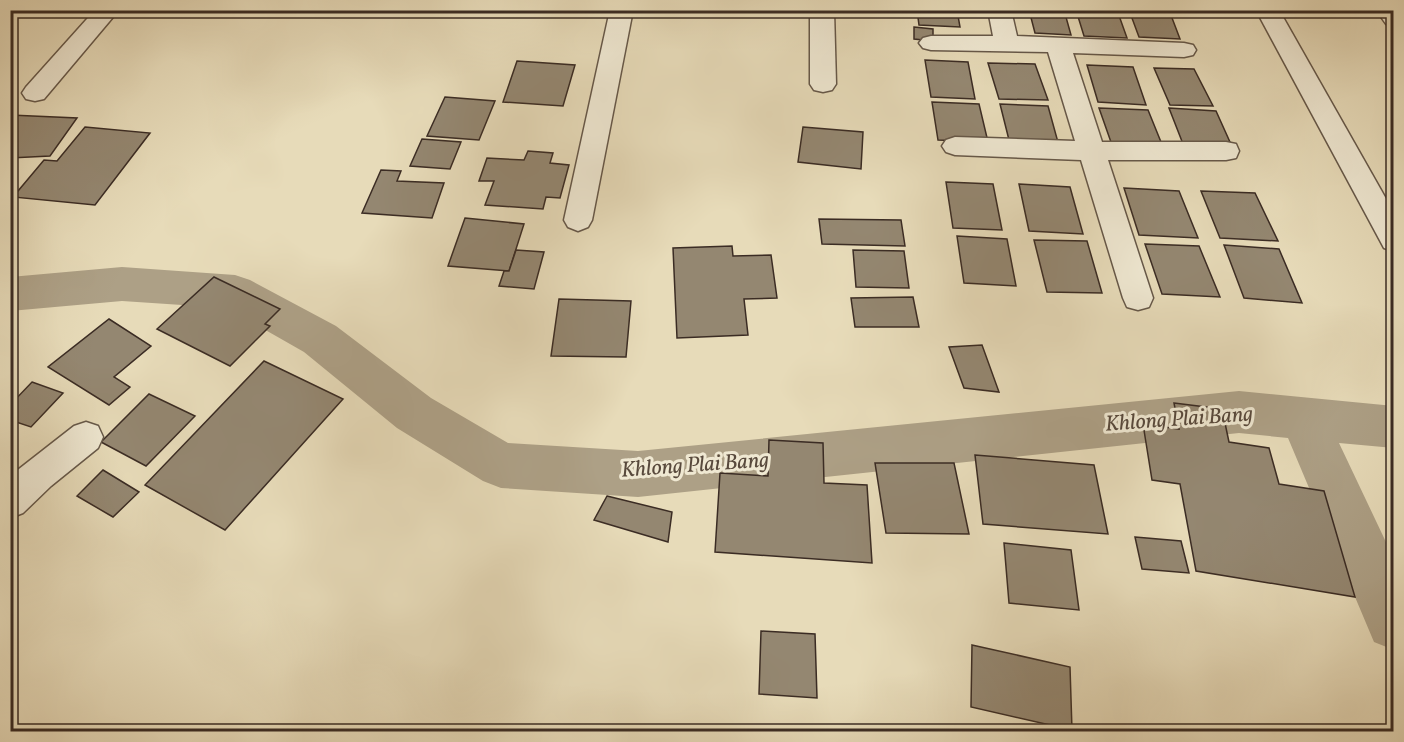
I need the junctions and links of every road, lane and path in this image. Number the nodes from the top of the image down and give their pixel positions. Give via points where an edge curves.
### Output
1 (108, 10) edge
2 (622, 10) edge
3 (822, 10) edge
4 (999, 10) edge
5 (1267, 10) edge
6 (1387, 10) edge
7 (1394, 19) edge
8 (1007, 43) junction
9 (931, 44) dead end
10 (1058, 45) junction
11 (1184, 50) dead end
12 (823, 84) dead end
13 (35, 93) dead end
14 (955, 146) dead end
15 (1093, 151) junction
16 (1226, 151) dead end
17 (578, 220) dead end
18 (1394, 240) edge
19 (1138, 298) dead end
20 (86, 437) dead end
21 (10, 501) edge

1 - 13 street
2 - 17 street
3 - 12 street
4 - 8 street
5 - 18 street
6 - 7 street
8 - 9 street
8 - 10 street
10 - 11 street
10 - 15 street
14 - 15 street
15 - 16 street
15 - 19 street
20 - 21 street

